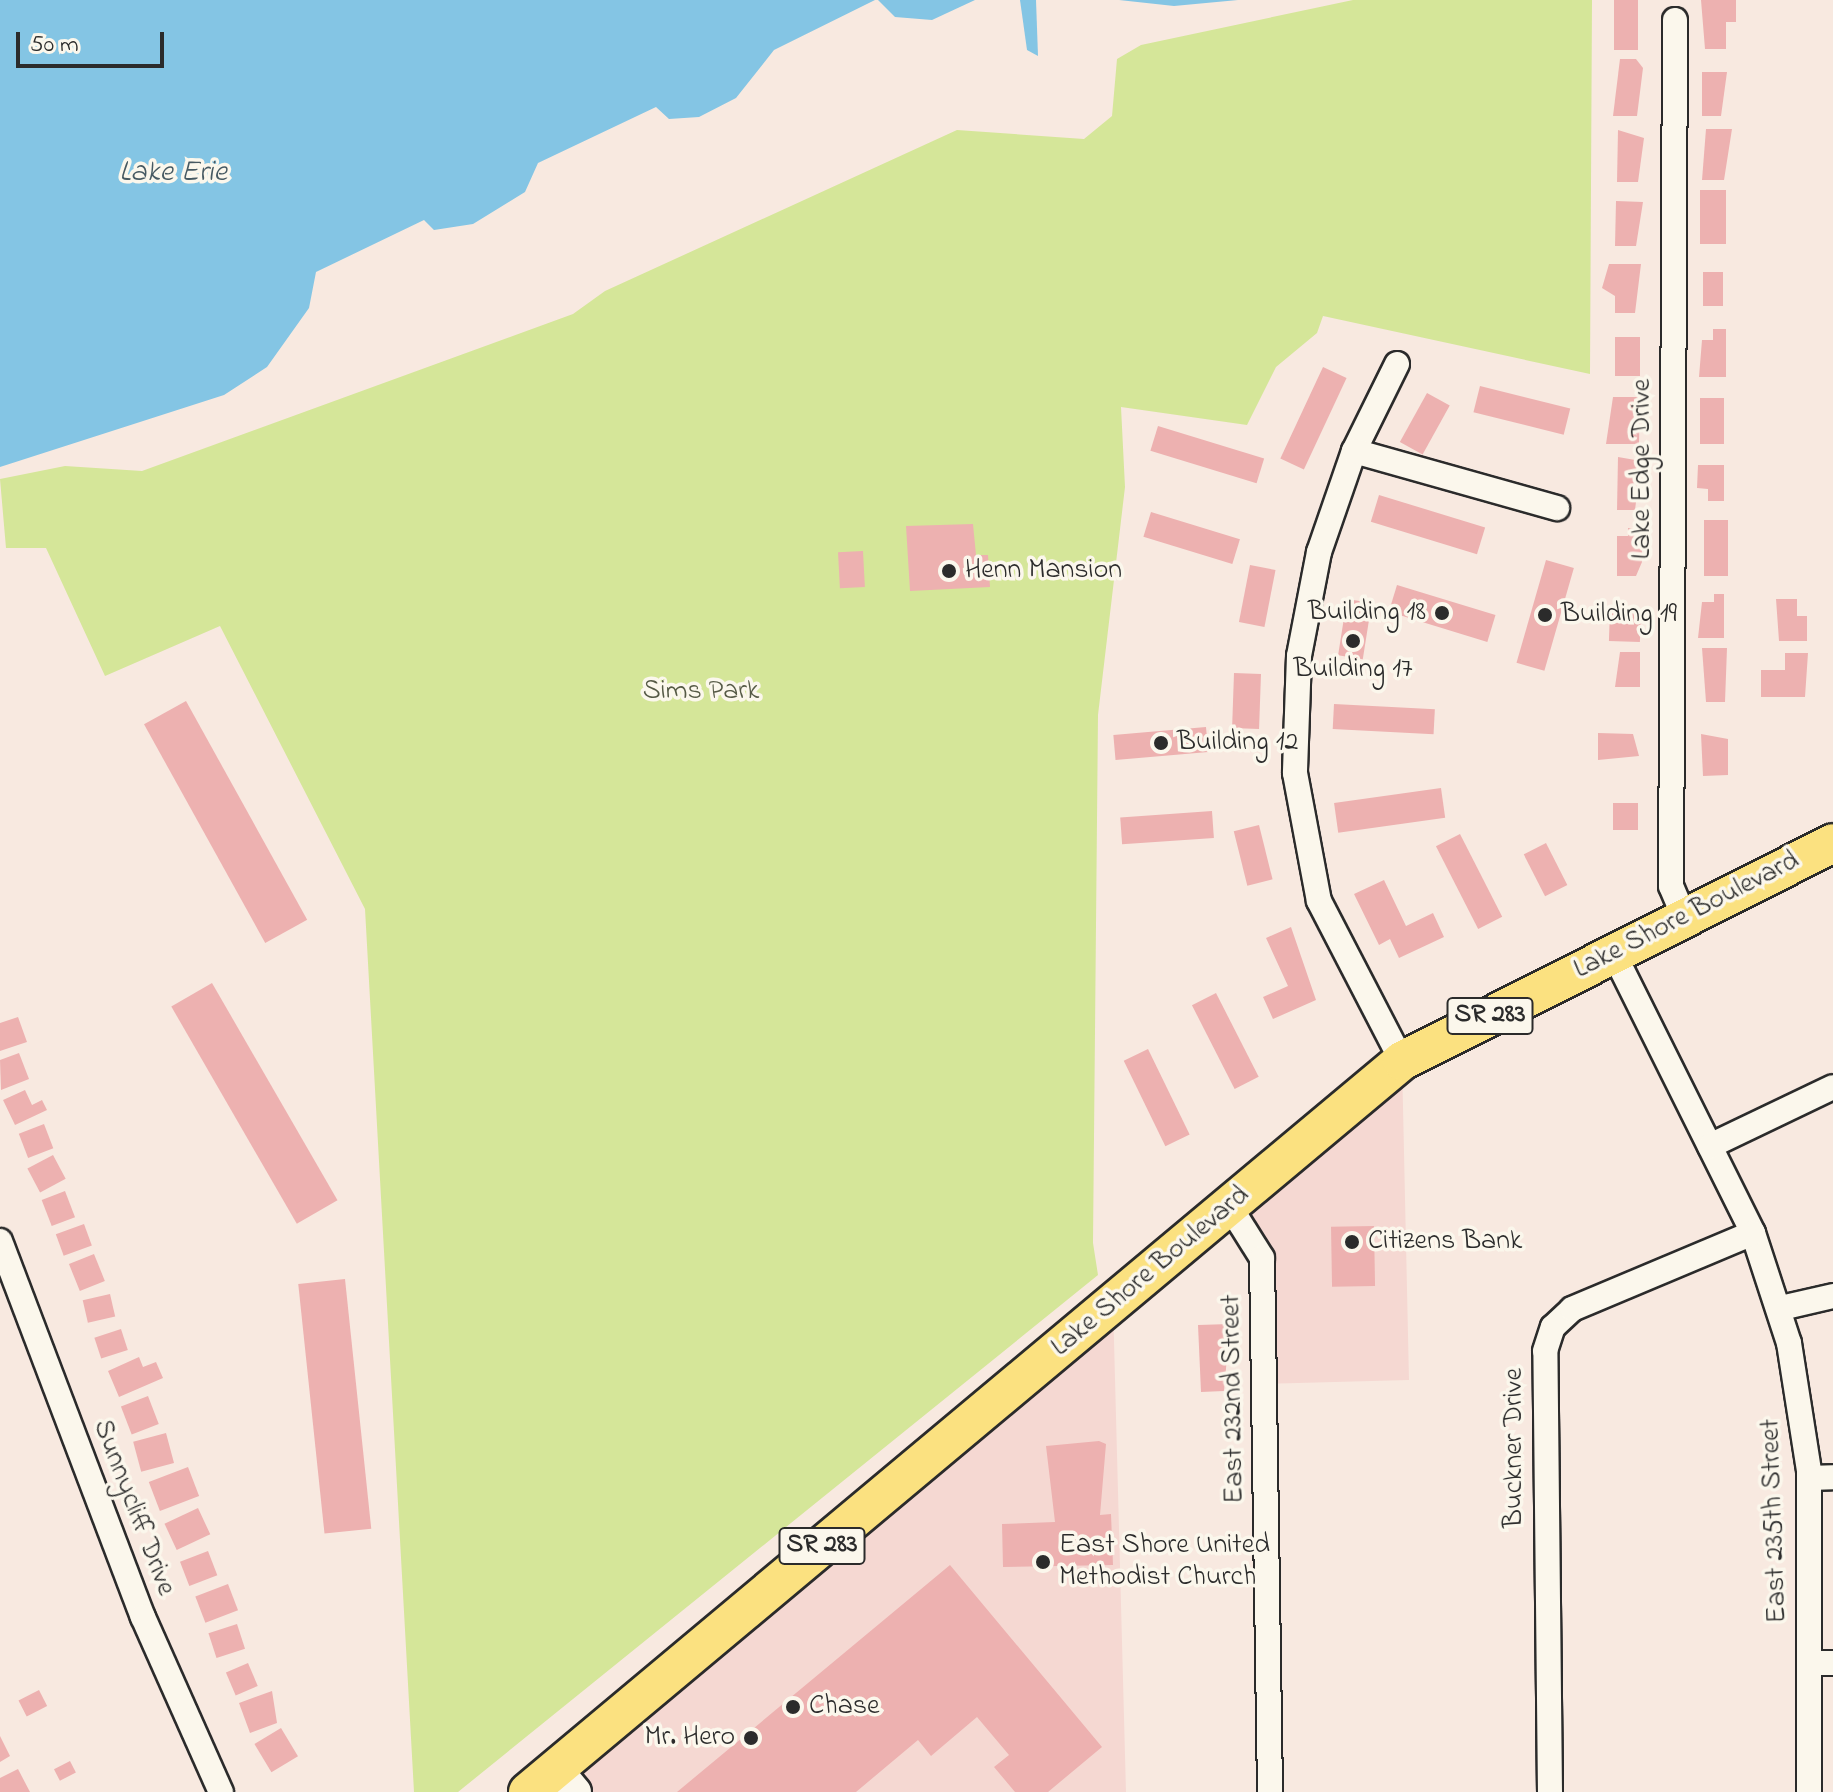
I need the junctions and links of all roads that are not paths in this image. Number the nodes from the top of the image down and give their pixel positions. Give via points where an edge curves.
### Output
1 (1675, 20) dead end
2 (1397, 364) dead end
3 (1354, 451) junction
4 (1557, 508) dead end
5 (1833, 843) edge
6 (1684, 916) junction
7 (1613, 952) junction
8 (1402, 1061) junction
9 (1833, 1087) edge
10 (1710, 1146) junction
11 (1230, 1207) junction
12 (1753, 1233) junction
13 (0, 1241) edge
14 (1833, 1296) edge
15 (1781, 1308) junction
16 (1821, 1477) edge
17 (1821, 1663) edge
18 (553, 1784) edge
19 (221, 1792) edge
20 (1270, 1792) edge
21 (1550, 1792) edge
22 (1809, 1792) edge

1 - 6 street, Lake Edge Drive via 1671,886
2 - 3 street
3 - 4 street
3 - 8 street via 1305,615 1297,793 1319,901
5 - 6 main road, Lake Shore Boulevard / SR 283
6 - 7 main road, Lake Shore Boulevard / SR 283
7 - 8 main road, Lake Shore Boulevard / SR 283
7 - 10 street, East 235th Street
8 - 11 main road, Lake Shore Boulevard / SR 283
9 - 10 street
10 - 12 street, East 235th Street
11 - 18 main road, Lake Shore Boulevard / SR 283
11 - 20 street, East 232nd Street via 1262,1258
12 - 15 street, East 235th Street
12 - 21 street, Buckner Drive via 1572,1309 1553,1327 1545,1351
13 - 19 street, Sunnycliff Drive via 148,1630
14 - 15 street
15 - 16 street, East 235th Street
16 - 17 street, East 235th Street
17 - 22 street, East 235th Street

